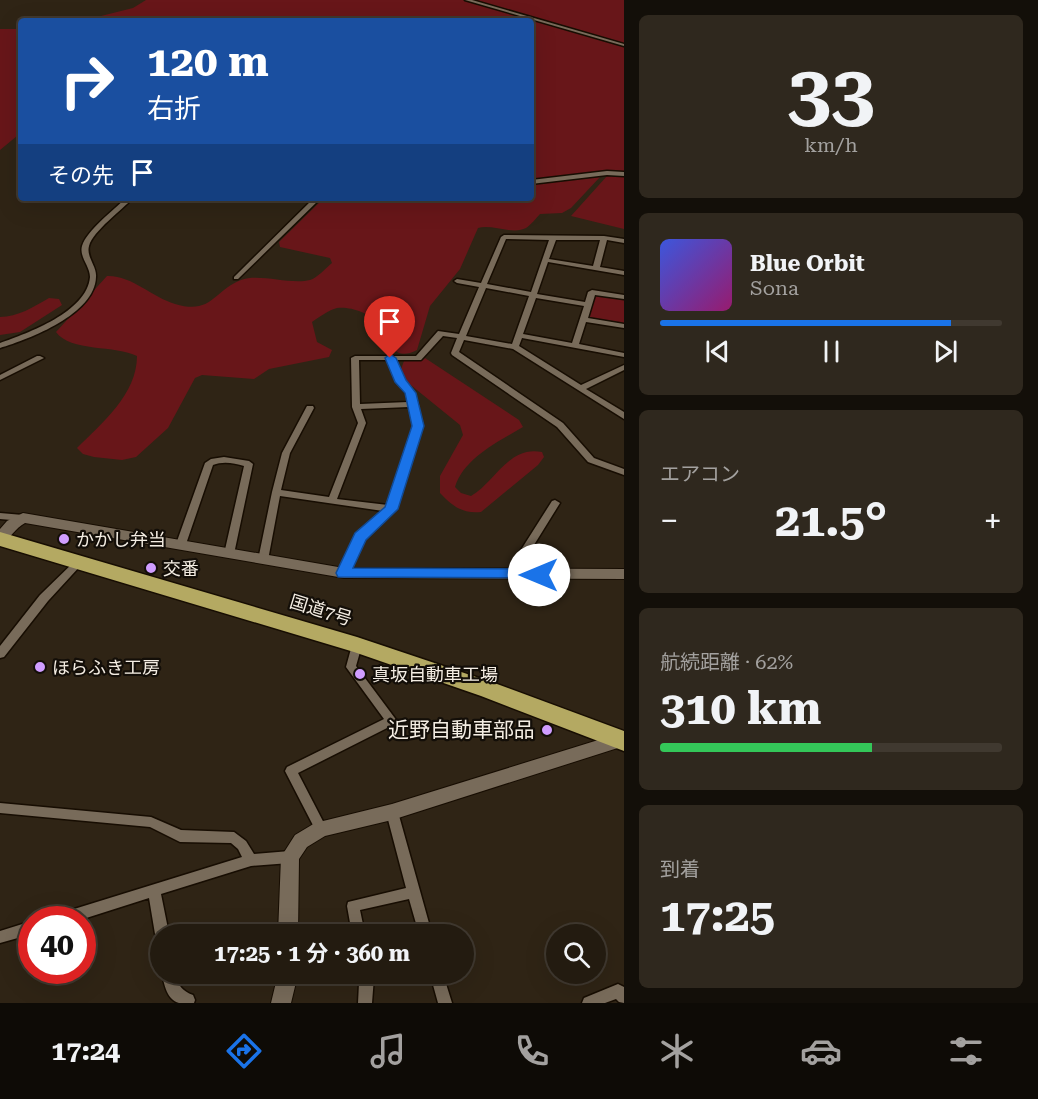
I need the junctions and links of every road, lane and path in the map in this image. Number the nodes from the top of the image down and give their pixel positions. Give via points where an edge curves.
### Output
1 (467, 0) edge
2 (525, 18) edge
3 (534, 20) edge
4 (624, 45) edge
5 (624, 174) edge
6 (534, 182) edge
7 (127, 201) edge
8 (315, 201) edge
9 (553, 238) junction
10 (604, 238) junction
11 (624, 241) edge
12 (546, 260) junction
13 (596, 268) junction
14 (624, 273) edge
15 (236, 279) dead end
16 (457, 281) dead end
17 (485, 286) junction
18 (534, 296) junction
19 (624, 297) edge
20 (588, 305) junction
21 (583, 319) junction
22 (624, 326) edge
23 (519, 335) junction
24 (462, 337) junction
25 (575, 345) junction
26 (0, 346) edge
27 (515, 347) junction
28 (624, 355) edge
29 (40, 358) dead end
30 (390, 358) junction
31 (624, 367) edge
32 (0, 378) edge
33 (581, 388) junction
34 (414, 404) junction
35 (356, 407) junction
36 (310, 408) dead end
37 (624, 416) edge
38 (624, 472) edge
39 (276, 492) junction
40 (332, 501) junction
41 (555, 503) dead end
42 (391, 509) junction
43 (0, 516) edge
44 (23, 518) junction
45 (0, 538) edge
46 (181, 544) junction
47 (229, 554) junction
48 (263, 560) junction
49 (79, 562) junction
50 (344, 573) junction
51 (519, 574) junction
52 (624, 574) edge
53 (357, 645) junction
54 (0, 654) edge
55 (623, 740) edge
56 (0, 807) edge
57 (392, 812) junction
58 (321, 829) junction
59 (290, 857) junction
60 (251, 860) junction
61 (153, 891) junction
62 (413, 892) junction
63 (96, 908) edge
64 (160, 924) edge
65 (288, 924) edge
66 (356, 924) edge
67 (422, 924) edge
68 (18, 931) edge
69 (0, 937) edge
70 (170, 984) edge
71 (285, 984) edge
72 (366, 984) edge
73 (440, 984) edge
74 (624, 997) edge
75 (188, 1000) dead end
76 (280, 1003) edge
77 (365, 1003) edge
78 (445, 1003) edge
79 (589, 1003) edge

1 - 2 street
3 - 4 street
5 - 6 street
7 - 26 street via 87,242 85,252 93,273 92,284 80,302 56,321
8 - 15 street
9 - 10 street
9 - 12 street
9 - 17 street via 504,237
10 - 11 street
10 - 13 street
12 - 13 street
12 - 18 street
13 - 14 street
16 - 17 street
17 - 18 street
17 - 24 street
18 - 20 street
18 - 23 street
19 - 20 street via 592,292
20 - 21 street
21 - 22 street
21 - 25 street
23 - 25 street
23 - 27 street
24 - 27 street
24 - 30 street via 441,333 418,358
24 - 38 street via 455,353 560,424 591,460
25 - 28 street
27 - 33 street
29 - 32 street
30 - 34 street
30 - 35 street via 355,358
31 - 33 street
33 - 37 street
34 - 35 street
34 - 42 street via 418,426
35 - 40 street via 362,423
36 - 39 street via 286,453
39 - 40 street
39 - 48 street
40 - 42 street
41 - 51 street via 524,553
42 - 50 street via 360,537
43 - 44 street
44 - 45 street
44 - 46 street
45 - 49 highway, 国道7号
46 - 47 street
46 - 47 street via 209,463 218,458 236,461 249,464
47 - 48 street
48 - 50 street
49 - 53 highway, 国道7号
49 - 54 street via 44,598
50 - 51 street
51 - 52 street
53 - 55 highway, 国道7号
53 - 58 street via 351,667 391,721 291,771
55 - 57 street
56 - 60 street via 151,822 180,836 234,838
57 - 58 street
57 - 62 street
58 - 59 street via 301,841
59 - 60 street
59 - 65 street
60 - 61 street
61 - 63 street
61 - 64 street
62 - 66 street via 352,906
62 - 67 street
68 - 69 street
70 - 75 street via 178,996
71 - 76 street
72 - 77 street
73 - 78 street
74 - 79 street via 618,992

